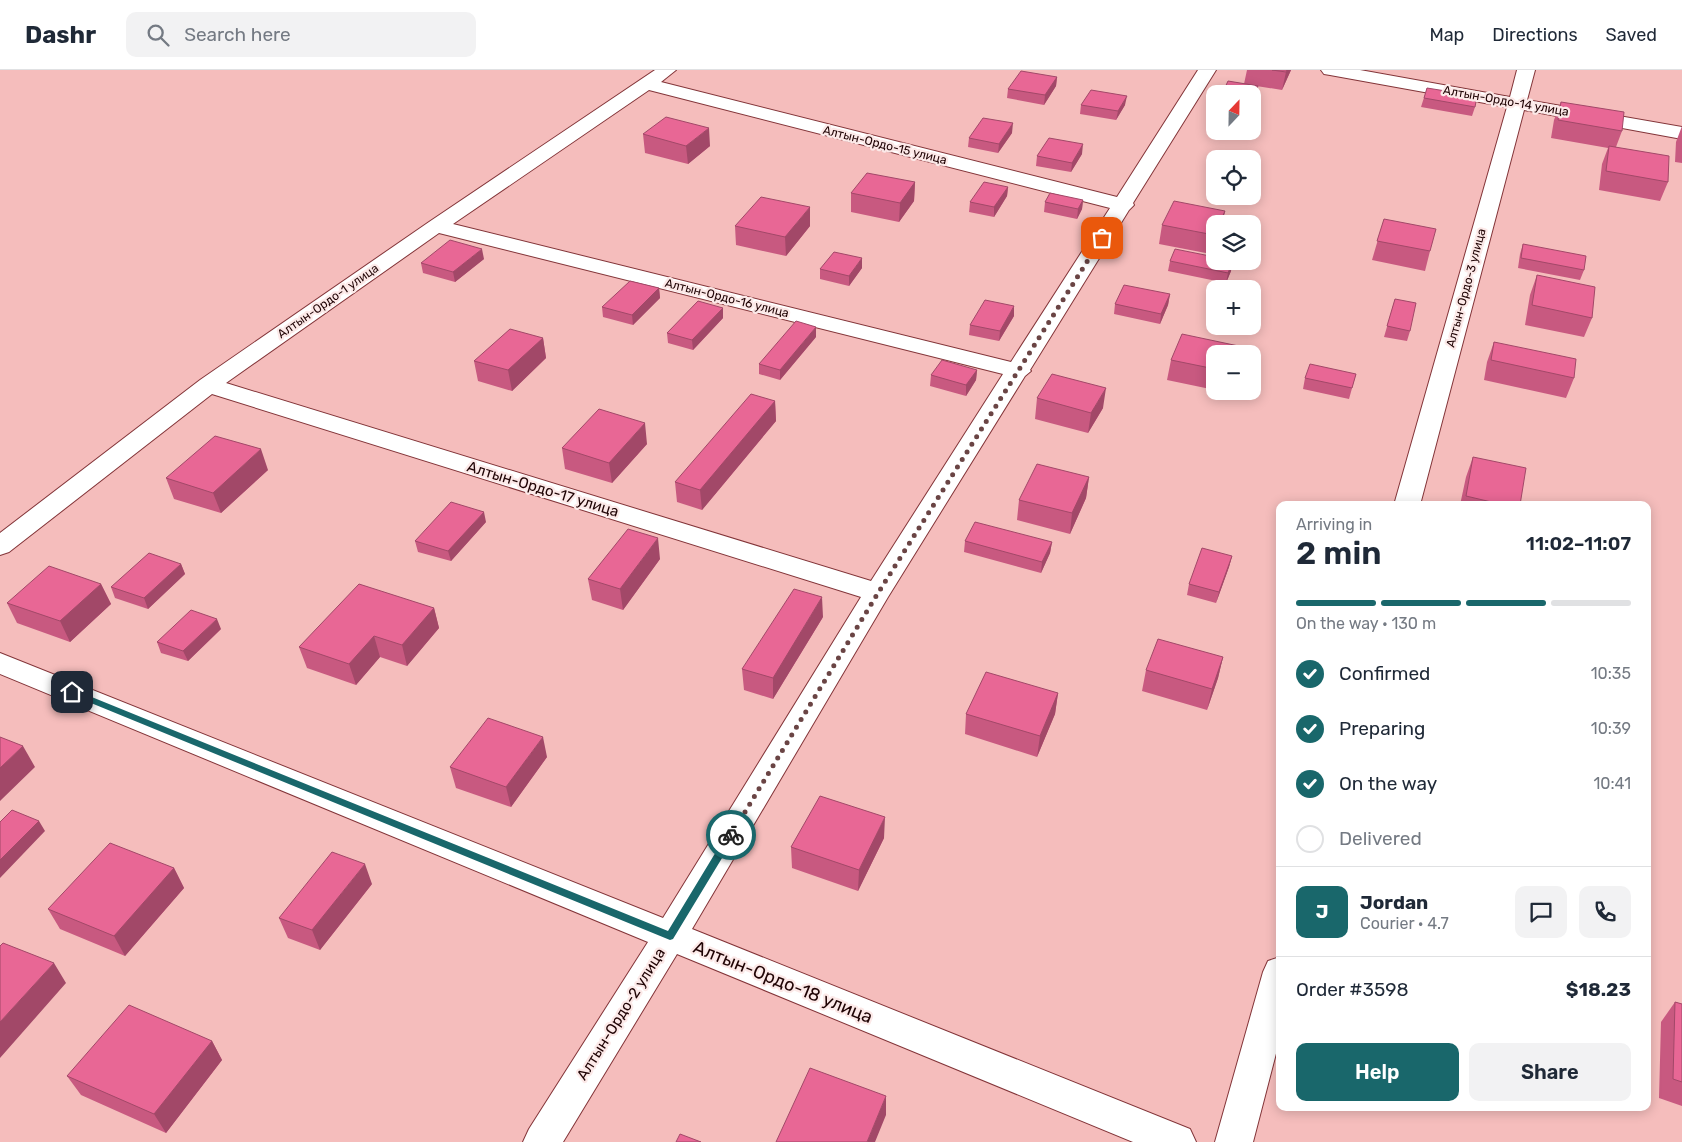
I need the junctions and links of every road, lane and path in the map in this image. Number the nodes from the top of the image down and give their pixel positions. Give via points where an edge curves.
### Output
1 (667, 70) edge
2 (1208, 70) edge
3 (1330, 70) edge
4 (1526, 70) edge
5 (646, 84) junction
6 (1517, 103) junction
7 (1682, 132) edge
8 (1124, 205) junction
9 (436, 226) junction
10 (1019, 371) junction
11 (208, 385) junction
12 (1408, 501) edge
13 (0, 546) edge
14 (878, 593) junction
15 (0, 663) edge
16 (670, 936) junction
17 (1276, 987) edge
18 (542, 1142) edge
19 (1177, 1142) edge
20 (1234, 1142) edge

1 - 5 street, Алтын-Ордо-1 улица
2 - 8 street, Алтын-Ордо-2 улица
3 - 6 street, Алтын-Ордо-14 улица
4 - 6 street, Алтын-Ордо-3 улица
5 - 8 street, Алтын-Ордо-15 улица
5 - 9 street, Алтын-Ордо-1 улица
6 - 7 street, Алтын-Ордо-14 улица
6 - 12 street, Алтын-Ордо-3 улица
8 - 10 street, Алтын-Ордо-2 улица
9 - 10 street, Алтын-Ордо-16 улица
9 - 11 street, Алтын-Ордо-1 улица
10 - 14 street, Алтын-Ордо-2 улица
11 - 13 street, Алтын-Ордо-1 улица
11 - 14 street, Алтын-Ордо-17 улица
14 - 16 street, Алтын-Ордо-2 улица
15 - 16 street, Алтын-Ордо-18 улица
16 - 18 street, Алтын-Ордо-2 улица
16 - 19 street, Алтын-Ордо-18 улица
17 - 20 street

